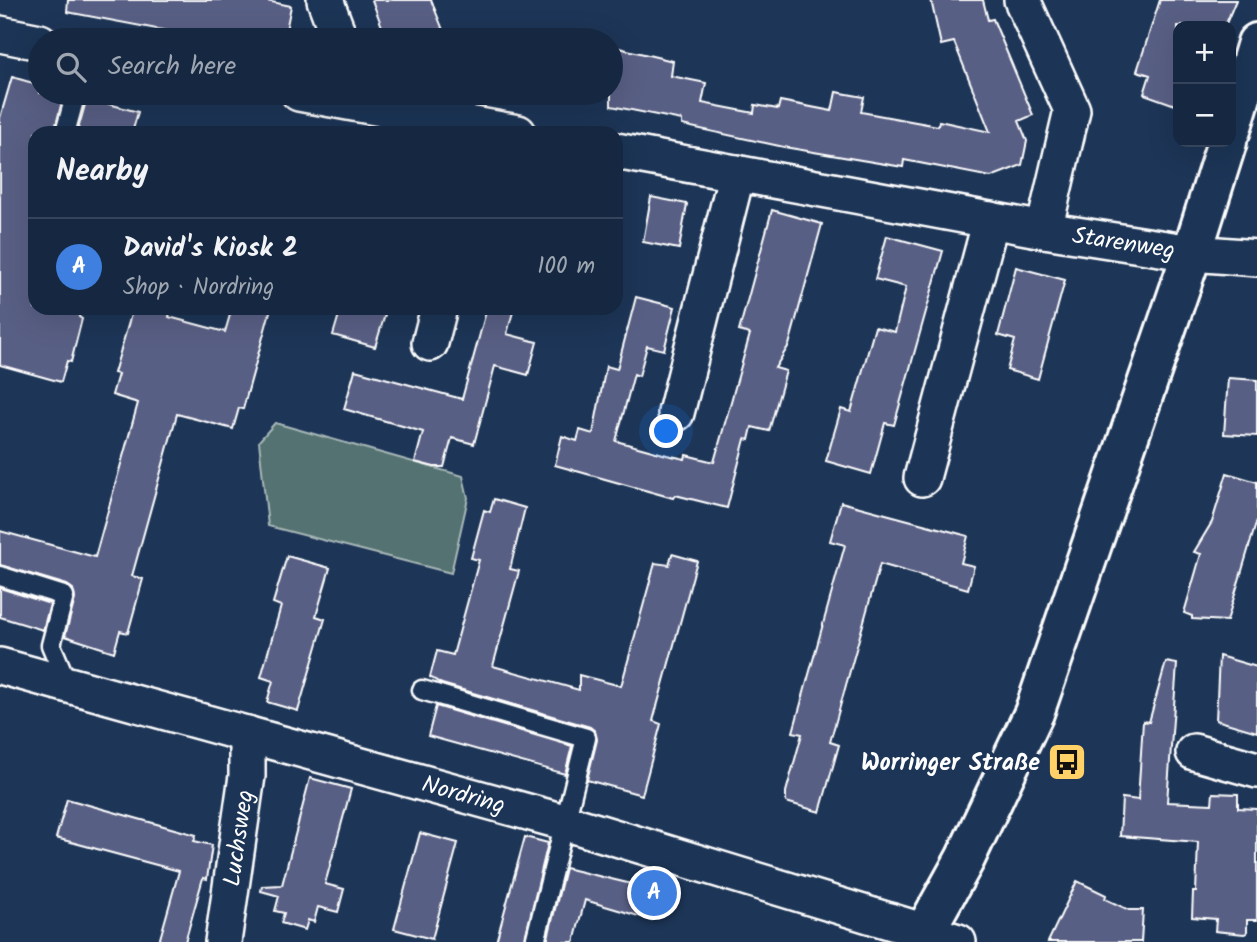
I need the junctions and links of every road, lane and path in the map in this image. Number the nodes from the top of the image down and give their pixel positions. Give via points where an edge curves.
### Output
1 (325, 0) edge
2 (1021, 0) edge
3 (336, 28) edge
4 (0, 34) edge
5 (28, 40) edge
6 (1257, 43) edge
7 (73, 105) edge
8 (382, 105) edge
9 (1236, 113) edge
10 (67, 126) edge
11 (473, 126) edge
12 (1225, 147) edge
13 (623, 152) edge
14 (737, 173) junction
15 (974, 217) junction
16 (1044, 230) junction
17 (1192, 253) junction
18 (1257, 258) edge
19 (437, 315) edge
20 (430, 343) dead end
21 (676, 414) dead end
22 (922, 478) dead end
23 (0, 576) edge
24 (0, 666) edge
25 (66, 683) junction
26 (422, 690) dead end
27 (247, 734) junction
28 (1194, 752) dead end
29 (1257, 770) edge
30 (564, 822) junction
31 (935, 938) edge
32 (223, 942) edge
33 (535, 942) edge

1 - 3 street
2 - 16 street via 1072,110
4 - 5 street
6 - 9 main road
7 - 10 lane
8 - 11 street
12 - 17 main road
13 - 14 street, Starenweg
14 - 15 street, Starenweg
14 - 21 street
15 - 16 street, Starenweg
15 - 22 street
16 - 17 street, Starenweg
17 - 18 street, Starenweg
17 - 31 main road via 1034,713 965,859
19 - 20 street
23 - 25 lane via 64,596 51,645
24 - 25 street, Nordring
25 - 27 street, Nordring
26 - 30 lane via 586,738
27 - 30 street, Nordring
27 - 32 street, Luchsweg via 247,776
28 - 29 street
30 - 31 street, Nordring
30 - 33 lane

